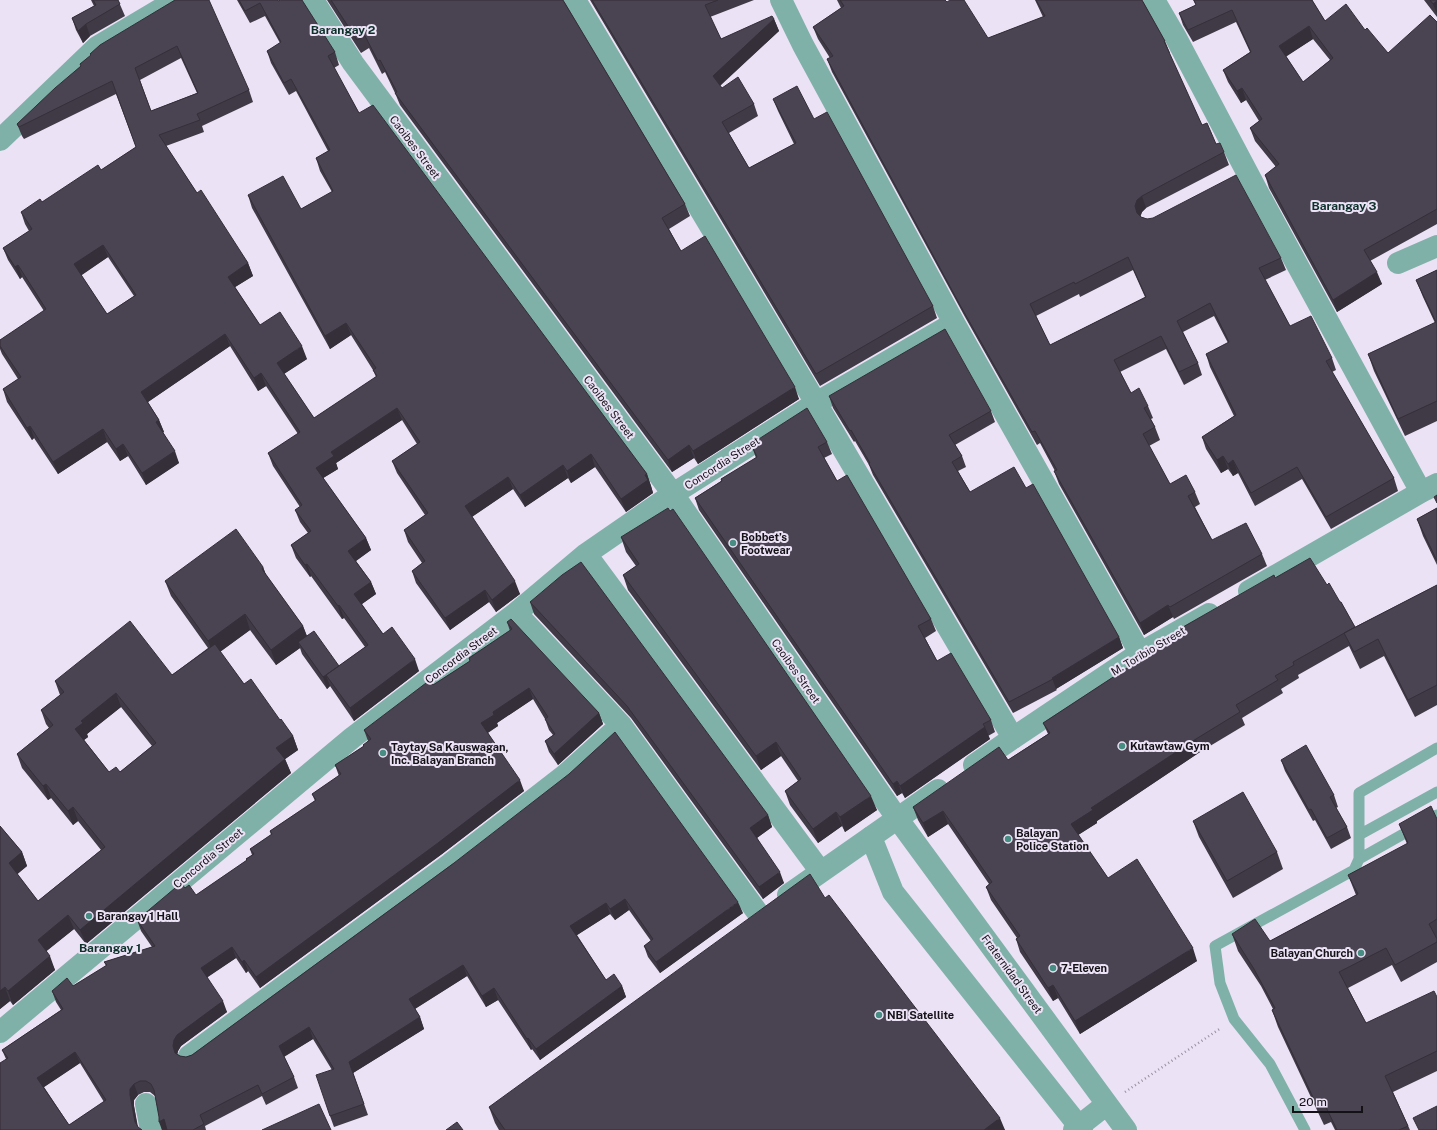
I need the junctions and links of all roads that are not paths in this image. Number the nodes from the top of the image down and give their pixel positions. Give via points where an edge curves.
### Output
1 (176, 0) edge
2 (313, 0) edge
3 (575, 0) edge
4 (781, 0) edge
5 (1154, 0) edge
6 (0, 140) edge
7 (1246, 170) junction
8 (1226, 180) edge
9 (1437, 246) edge
10 (1398, 263) dead end
11 (954, 323) junction
12 (816, 402) junction
13 (1429, 488) edge
14 (673, 494) junction
15 (586, 554) junction
16 (516, 613) junction
17 (1140, 654) junction
18 (621, 725) junction
19 (1013, 738) junction
20 (1437, 748) edge
21 (1437, 792) edge
22 (1437, 815) edge
23 (897, 818) junction
24 (1359, 835) junction
25 (871, 837) junction
26 (1359, 859) junction
27 (821, 872) junction
28 (0, 1032) edge
29 (189, 1056) edge
30 (146, 1104) dead end
31 (1107, 1104) junction
32 (1078, 1129) edge
33 (151, 1130) edge
34 (1126, 1130) edge
35 (1305, 1130) edge

1 - 6 street via 97,47
2 - 14 street, Caoibes Street via 353,63
3 - 12 street
4 - 11 street
5 - 7 street
7 - 8 street
7 - 13 street
9 - 10 street
11 - 12 street, Concordia Street
11 - 17 street
12 - 14 street, Concordia Street
12 - 19 street
13 - 17 street, M. Toribio Street
14 - 15 street, Concordia Street
14 - 23 street, Caoibes Street
15 - 16 street, Concordia Street
15 - 27 street
16 - 18 street
16 - 28 street, Concordia Street via 352,738
17 - 19 street, M. Toribio Street
18 - 27 street, M. Toribio Street via 753,920
18 - 29 street via 565,775 450,864
19 - 23 street, M. Toribio Street
20 - 24 lane via 1359,792
21 - 24 lane
22 - 26 lane
23 - 25 street, M. Toribio Street
23 - 31 street, Fraternidad Street
24 - 26 lane
25 - 27 street, M. Toribio Street
25 - 32 street via 893,892
26 - 35 lane via 1354,870 1215,946 1220,983 1234,1019 1270,1064
30 - 33 street
31 - 32 street
31 - 34 street, Fraternidad Street

